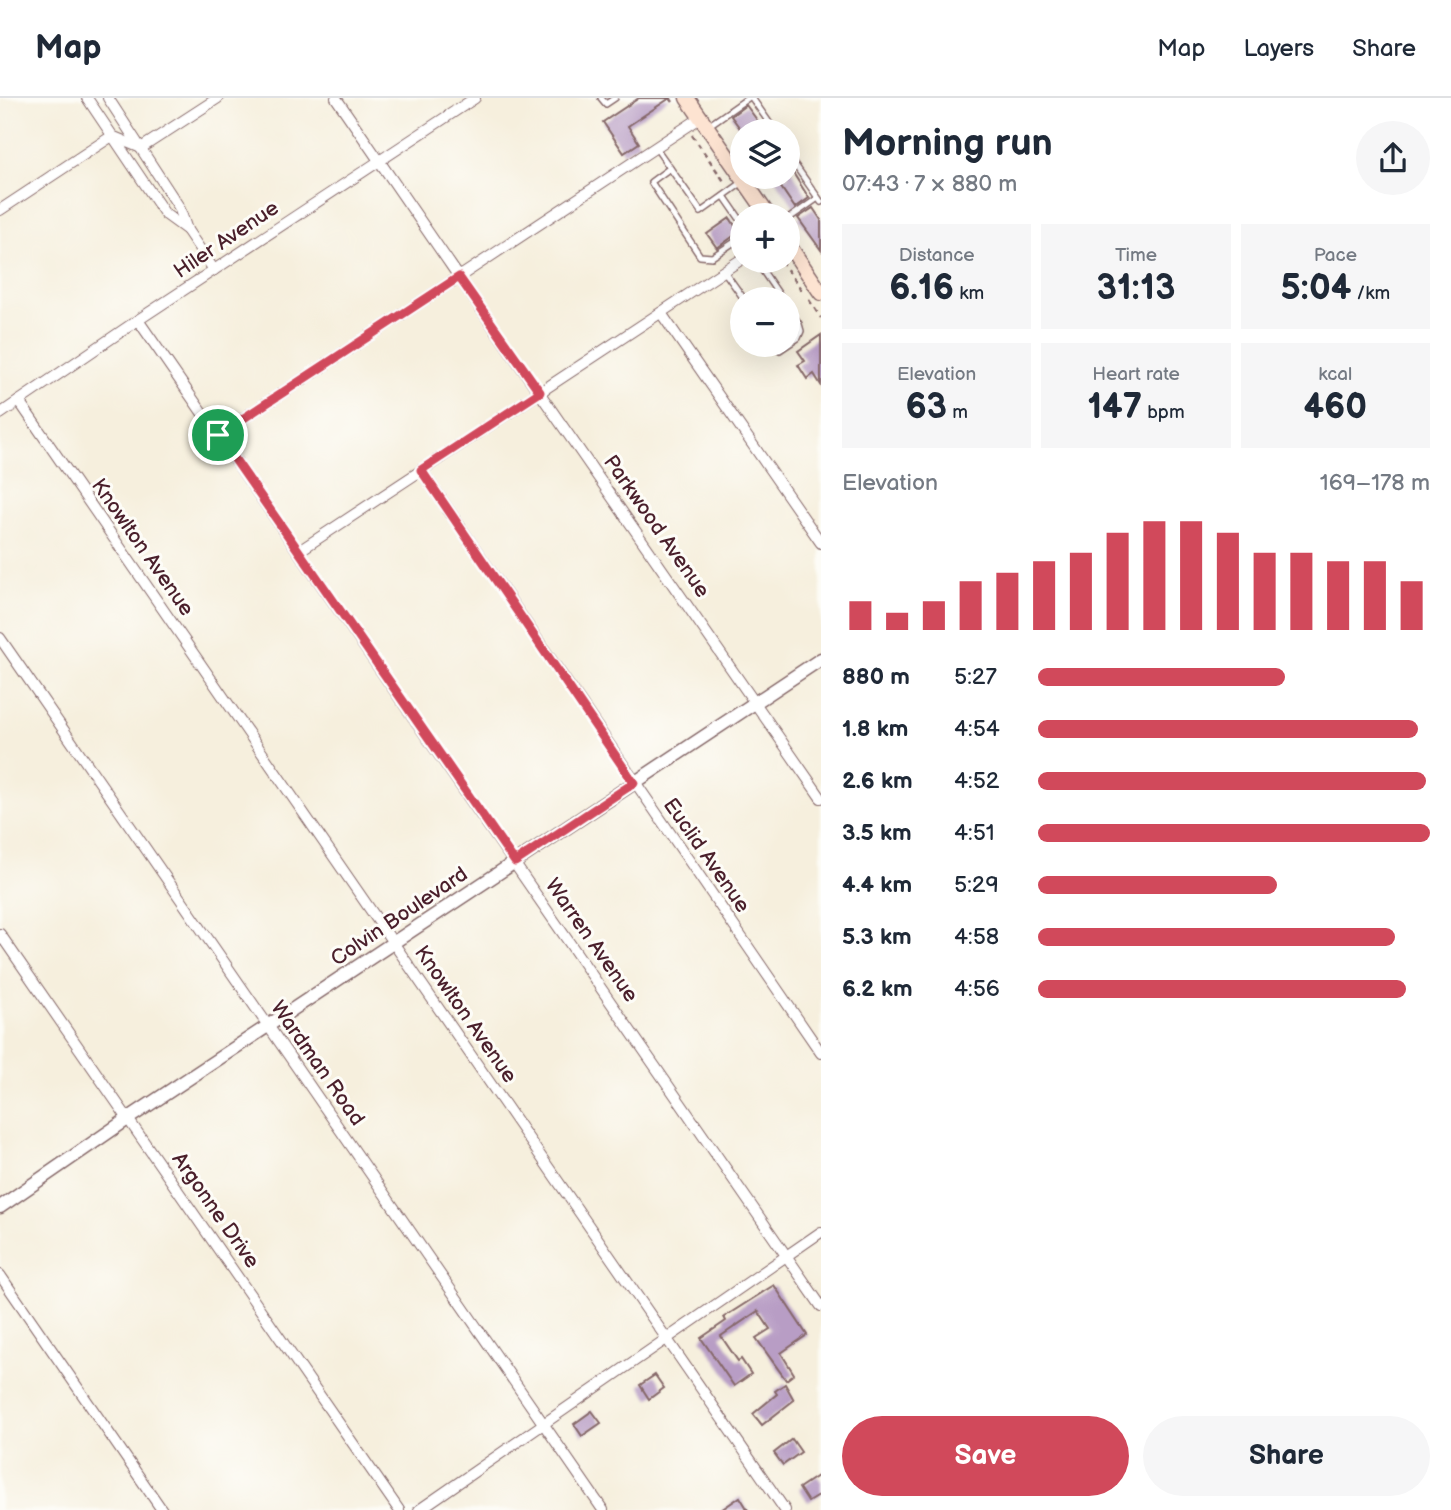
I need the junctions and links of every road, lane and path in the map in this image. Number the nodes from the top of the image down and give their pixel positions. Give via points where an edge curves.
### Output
1 (87, 98) edge
2 (108, 98) edge
3 (218, 98) edge
4 (336, 98) edge
5 (475, 98) edge
6 (601, 98) edge
7 (615, 98) edge
8 (687, 98) edge
9 (750, 98) edge
10 (766, 119) edge
11 (704, 122) junction
12 (112, 136) junction
13 (694, 138) dead end
14 (141, 148) junction
15 (656, 148) junction
16 (730, 160) edge
17 (378, 161) junction
18 (670, 168) junction
19 (800, 172) edge
20 (731, 191) joint
21 (724, 196) junction
22 (819, 200) edge
23 (730, 205) edge
24 (0, 210) edge
25 (800, 212) edge
26 (187, 230) junction
27 (730, 245) edge
28 (800, 257) edge
29 (730, 267) edge
30 (214, 270) junction
31 (724, 271) junction
32 (789, 273) edge
33 (816, 275) edge
34 (460, 277) junction
35 (735, 287) edge
36 (821, 293) edge
37 (661, 313) junction
38 (821, 318) edge
39 (138, 320) junction
40 (540, 392) junction
41 (19, 401) junction
42 (0, 414) edge
43 (218, 435) junction
44 (421, 470) junction
45 (821, 543) edge
46 (299, 551) junction
47 (0, 638) edge
48 (821, 659) edge
49 (755, 703) junction
50 (634, 783) junction
51 (821, 798) edge
52 (515, 862) junction
53 (0, 933) edge
54 (393, 943) junction
55 (268, 1026) junction
56 (821, 1053) edge
57 (129, 1118) junction
58 (0, 1207) edge
59 (821, 1231) edge
60 (786, 1256) junction
61 (0, 1275) edge
62 (821, 1306) edge
63 (667, 1339) junction
64 (544, 1424) junction
65 (162, 1510) edge
66 (399, 1510) edge
67 (419, 1510) edge
68 (603, 1510) edge
69 (785, 1510) edge

1 - 12 street
2 - 14 street
3 - 14 street
4 - 17 street, Parkwood Avenue
5 - 17 street, Hiler Avenue
6 - 7 lane via 606,104
8 - 11 main road
9 - 10 lane
9 - 11 lane
11 - 15 street
11 - 16 main road
12 - 14 street
12 - 24 street
12 - 26 street via 165,214
13 - 20 path
14 - 26 street via 179,207
15 - 18 lane
15 - 34 street
17 - 30 street, Hiler Avenue
17 - 34 street, Parkwood Avenue
18 - 21 lane via 701,212
18 - 27 lane via 651,182 700,256 712,257
19 - 22 lane
20 - 21 lane
21 - 23 lane
22 - 25 lane
26 - 30 street
28 - 33 main road
29 - 31 street
30 - 39 street, Hiler Avenue
31 - 35 lane
31 - 37 street
32 - 38 path
33 - 36 main road
34 - 40 street, Parkwood Avenue
34 - 43 street
37 - 40 street
37 - 45 street
39 - 41 street, Hiler Avenue
39 - 43 street, Warren Avenue
40 - 44 street
40 - 49 street, Parkwood Avenue
41 - 42 street, Hiler Avenue
41 - 54 street, Knowlton Avenue
43 - 46 street, Warren Avenue
44 - 46 street
44 - 50 street, Euclid Avenue
46 - 52 street, Warren Avenue
47 - 55 street, Wardman Road
48 - 49 street, Colvin Boulevard
49 - 50 street, Colvin Boulevard
49 - 51 street, Parkwood Avenue
50 - 52 street, Colvin Boulevard
50 - 56 street, Euclid Avenue
52 - 54 street, Colvin Boulevard
52 - 60 street, Warren Avenue
53 - 57 street, Argonne Drive
54 - 55 street, Colvin Boulevard
54 - 63 street, Knowlton Avenue
55 - 57 street, Colvin Boulevard
55 - 64 street, Wardman Road
57 - 58 street, Colvin Boulevard
57 - 66 street, Argonne Drive
59 - 60 street
60 - 62 street, Warren Avenue
60 - 63 street
61 - 65 street
63 - 64 street
63 - 69 street, Knowlton Avenue
64 - 67 street
64 - 68 street, Wardman Road

